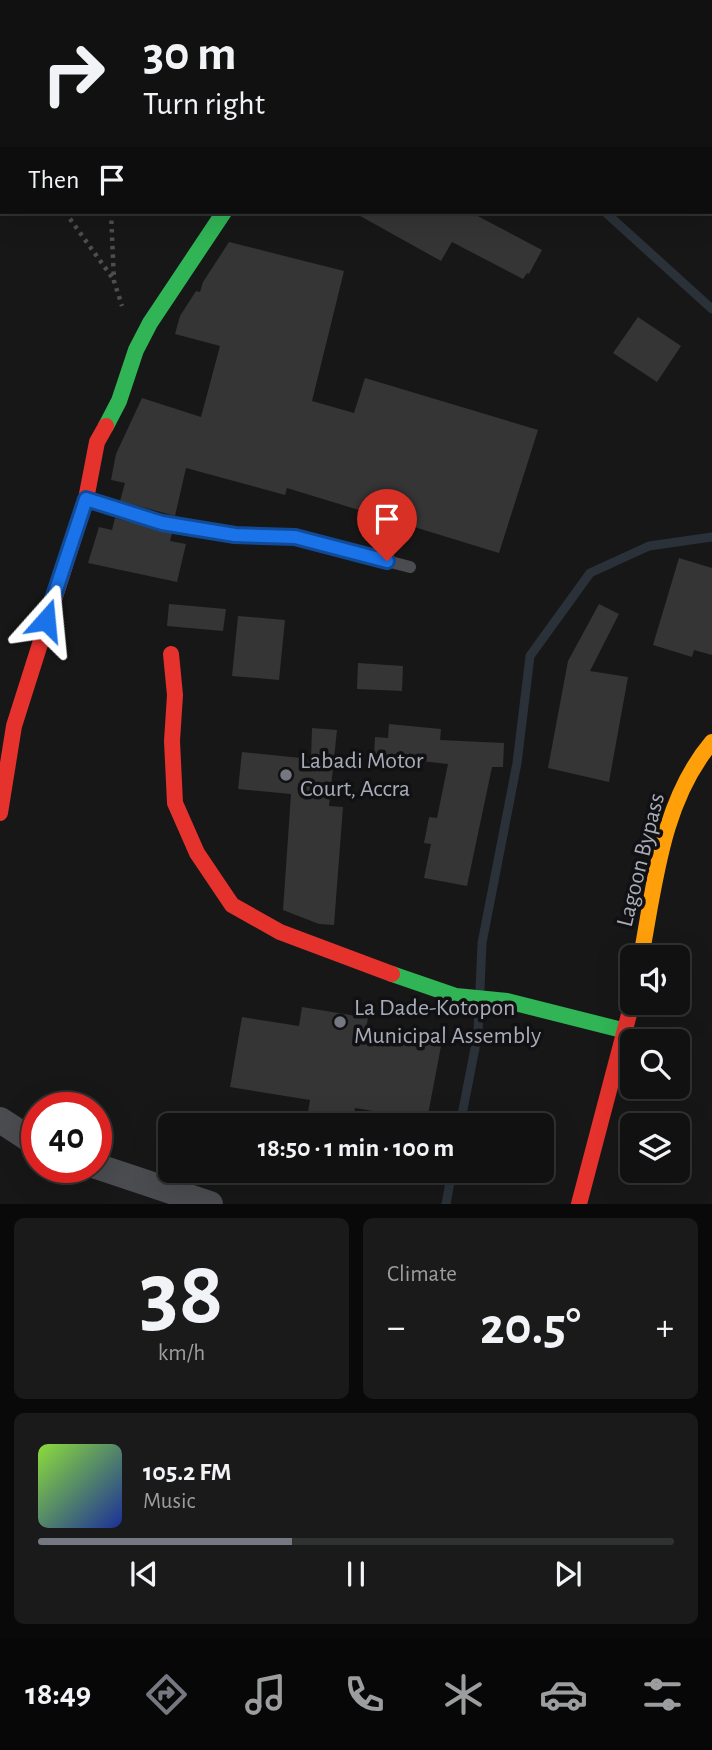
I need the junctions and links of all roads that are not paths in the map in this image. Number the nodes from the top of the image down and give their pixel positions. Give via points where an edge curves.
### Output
1 (223, 214) edge
2 (86, 499) junction
3 (410, 567) dead end
4 (171, 654) dead end
5 (712, 742) edge
6 (0, 813) edge
7 (643, 945) edge
8 (620, 1029) edge
9 (620, 1052) edge
10 (0, 1120) edge
11 (21, 1134) edge
12 (112, 1171) edge
13 (210, 1204) edge
14 (579, 1204) edge

1 - 2 street via 136,350 119,401 97,442
2 - 3 lane via 162,523 235,535 295,537
2 - 6 street via 14,726
4 - 8 street via 175,803 197,853 232,905 280,932 456,996 507,1001
5 - 7 street, Lagoon Bypass via 699,753 678,794
9 - 14 street
10 - 11 street
12 - 13 street

